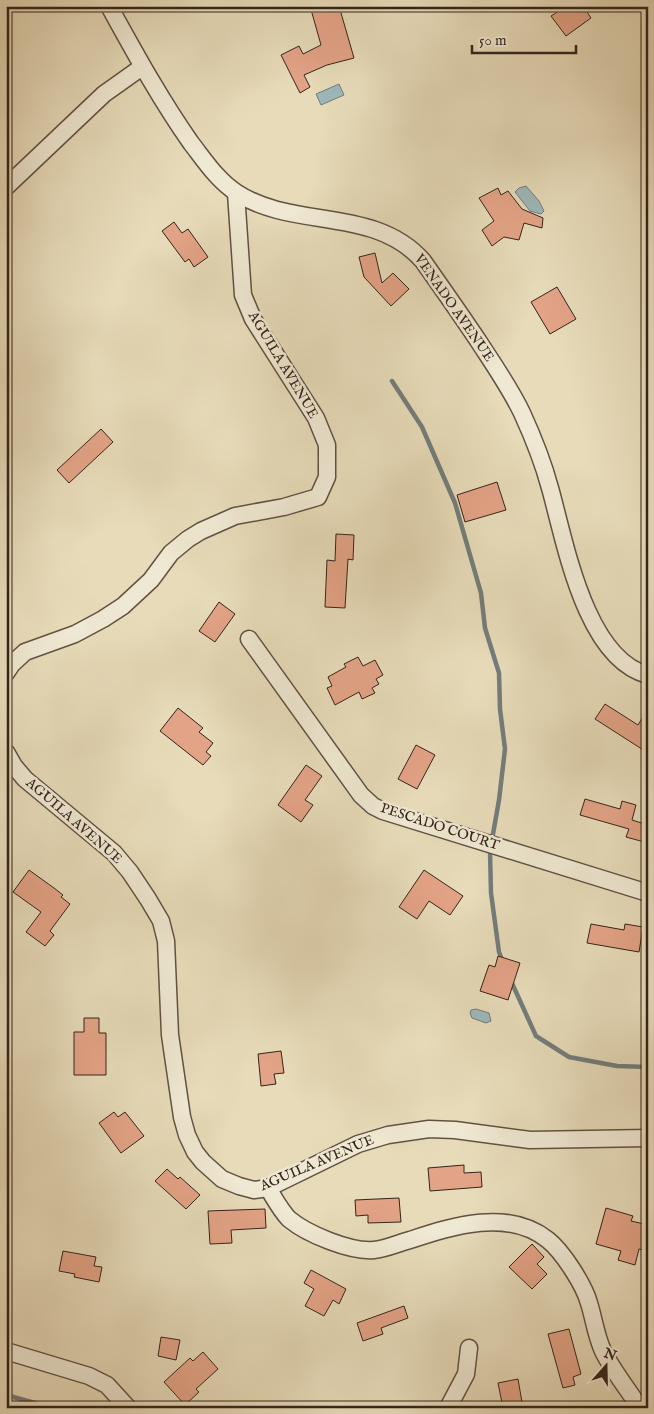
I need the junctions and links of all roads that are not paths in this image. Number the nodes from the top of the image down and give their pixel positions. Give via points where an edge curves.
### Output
1 (109, 6) edge
2 (142, 67) junction
3 (6, 187) edge
4 (236, 193) junction
5 (249, 639) dead end
6 (6, 673) edge
7 (648, 675) edge
8 (6, 752) edge
9 (648, 893) edge
10 (648, 1138) edge
11 (268, 1188) junction
12 (469, 1348) dead end
13 (6, 1351) edge
14 (128, 1408) edge
15 (448, 1408) edge
16 (640, 1408) edge

1 - 2 street, VENADO AVENUE
2 - 3 street via 104,94
2 - 4 street, VENADO AVENUE via 205,162
4 - 6 street, AGUILA AVENUE via 243,295 252,319 316,418 327,445 327,477 318,497 235,516 201,531 171,553 151,580 123,606 75,634 25,652
4 - 7 street, VENADO AVENUE via 273,209 370,228 406,245 423,261 522,412 550,486 577,586 590,615 617,657
5 - 9 street, PESCADO COURT via 361,795 373,806
8 - 11 street, AGUILA AVENUE via 25,779 114,853 148,899 166,941 169,1019 187,1135 195,1152 222,1179 254,1190
10 - 11 street, AGUILA AVENUE via 530,1140 429,1129 388,1135 358,1144
11 - 16 street via 288,1218 299,1226 359,1250 375,1250 469,1223 497,1222 533,1230 549,1240 573,1271 588,1301 603,1351
12 - 15 street via 466,1374
13 - 14 street via 89,1376 108,1385

